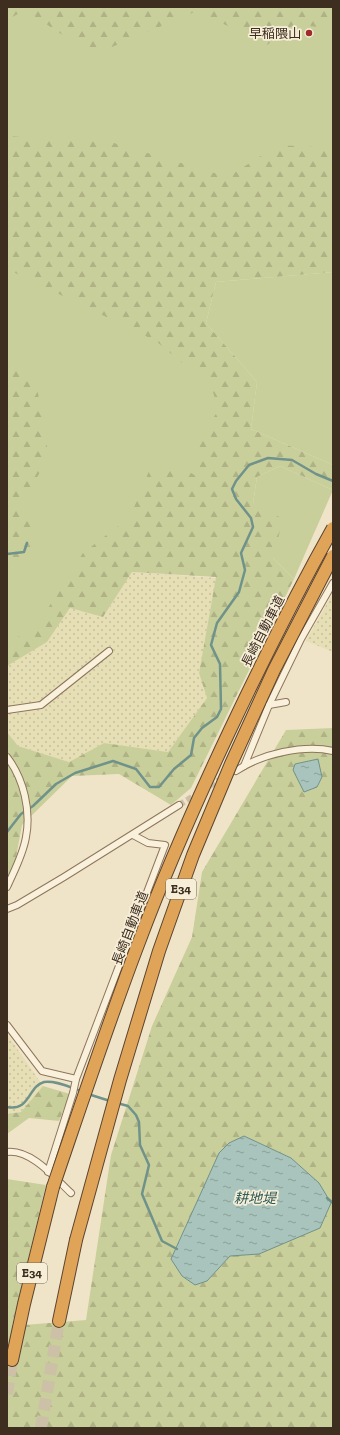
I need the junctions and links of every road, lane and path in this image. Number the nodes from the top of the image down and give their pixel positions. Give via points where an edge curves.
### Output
1 (333, 528) edge
2 (333, 556) edge
3 (333, 583) edge
4 (109, 651) dead end
5 (286, 702) dead end
6 (269, 705) junction
7 (7, 710) edge
8 (333, 751) edge
9 (7, 757) edge
10 (244, 766) junction
11 (236, 771) dead end
12 (179, 805) tunnel mouth
13 (133, 835) junction
14 (7, 887) edge
15 (7, 909) edge
16 (7, 1025) edge
17 (76, 1079) junction
18 (7, 1152) edge
19 (48, 1172) junction
20 (71, 1193) dead end
21 (59, 1321) tunnel mouth
22 (12, 1360) tunnel mouth

1 - 22 highway, 長崎自動車道 / E34, bridge via 261,664 173,857 139,941 53,1187
2 - 21 highway, E34, bridge via 274,670 231,764 193,855 158,951 76,1240
3 - 6 street via 301,639
4 - 7 street via 41,705
5 - 6 street
6 - 10 street
8 - 10 street via 322,748 283,751
9 - 14 street via 21,780 27,817 26,837
10 - 11 street
12 - 13 street
13 - 15 street
13 - 17 street via 148,843 165,845
16 - 17 street via 42,1071
17 - 19 street
18 - 19 street via 21,1153
19 - 20 street

